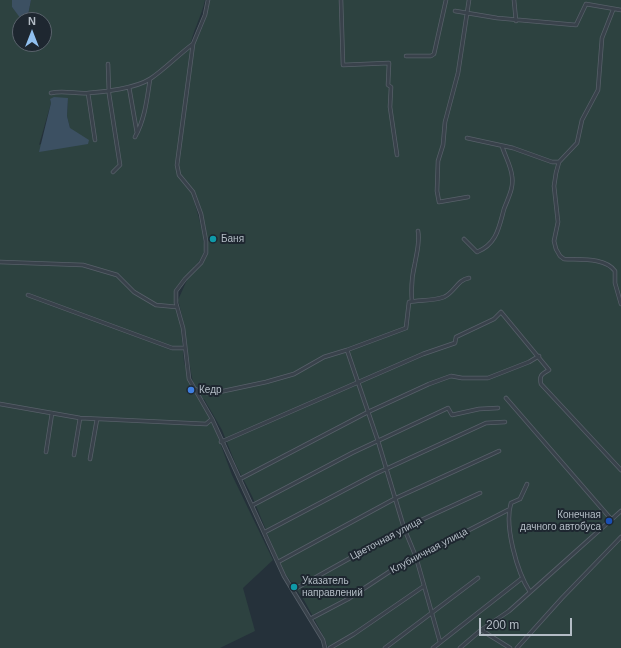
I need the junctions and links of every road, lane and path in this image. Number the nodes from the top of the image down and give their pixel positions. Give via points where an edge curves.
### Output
1 (208, 0) edge
2 (341, 0) edge
3 (446, 0) edge
4 (469, 0) edge
5 (514, 0) edge
6 (586, 0) edge
7 (586, 4) junction
8 (613, 10) junction
9 (621, 10) edge
10 (456, 11) dead end
11 (467, 14) junction
12 (516, 20) junction
13 (193, 44) junction
14 (406, 56) dead end
15 (108, 64) dead end
16 (150, 79) junction
17 (129, 87) junction
18 (108, 90) junction
19 (51, 93) dead end
20 (88, 93) junction
21 (137, 132) junction
22 (135, 137) dead end
23 (466, 138) dead end
24 (95, 140) dead end
25 (502, 146) junction
26 (397, 155) dead end
27 (559, 162) junction
28 (113, 172) dead end
29 (468, 197) dead end
30 (418, 231) dead end
31 (464, 239) dead end
32 (0, 262) edge
33 (469, 278) dead end
34 (28, 295) dead end
35 (412, 301) junction
36 (621, 304) edge
37 (177, 307) junction
38 (184, 348) junction
39 (347, 350) junction
40 (539, 356) junction
41 (358, 382) junction
42 (194, 390) junction
43 (506, 398) dead end
44 (0, 404) edge
45 (498, 408) dead end
46 (368, 412) junction
47 (52, 413) junction
48 (80, 418) junction
49 (97, 419) junction
50 (212, 419) junction
51 (505, 422) dead end
52 (378, 441) junction
53 (221, 442) junction
54 (499, 450) dead end
55 (46, 452) dead end
56 (74, 455) dead end
57 (90, 459) dead end
58 (386, 470) junction
59 (621, 470) edge
60 (240, 479) junction
61 (527, 484) dead end
62 (480, 493) dead end
63 (396, 498) junction
64 (253, 505) junction
65 (508, 510) junction
66 (621, 511) edge
67 (611, 519) junction
68 (404, 528) junction
69 (265, 532) junction
70 (621, 537) edge
71 (416, 558) junction
72 (278, 562) junction
73 (478, 578) dead end
74 (521, 579) junction
75 (424, 586) junction
76 (293, 590) junction
77 (530, 592) junction
78 (431, 614) junction
79 (310, 620) junction
80 (481, 630) junction
81 (440, 642) junction
82 (325, 648) edge
83 (330, 648) edge
84 (386, 648) edge
85 (433, 648) edge
86 (460, 648) edge
87 (510, 648) edge
88 (517, 648) edge

1 - 13 street via 205,15
2 - 26 street via 343,65 389,63 388,85 391,87 390,107
3 - 14 street via 434,54
4 - 11 street
5 - 12 street
6 - 7 street
7 - 8 street
7 - 12 street via 576,25
8 - 9 street
8 - 27 street via 602,38 598,90 582,120 577,144
10 - 11 street
11 - 12 street
11 - 29 street via 458,73 438,161 437,191 439,202
13 - 16 street
13 - 37 street via 177,165 179,175 193,192 201,214 206,254 176,291
15 - 18 street
16 - 17 street
16 - 21 street via 147,103
17 - 18 street
17 - 21 street
18 - 20 street
18 - 28 street via 120,165
19 - 20 street
20 - 24 street
21 - 22 street
23 - 25 street
25 - 27 street
25 - 31 street via 513,180 499,231 485,249 477,252
27 - 36 street via 554,186 558,222 554,241 556,249 564,259 604,262 613,268
30 - 35 street via 420,241 414,264
32 - 37 street via 83,265 118,275 134,292 156,305
33 - 35 street via 462,279 446,296
34 - 38 street via 172,348
35 - 39 street via 409,302 406,328
37 - 38 street via 183,328
38 - 42 street via 189,379
39 - 41 street
39 - 42 street via 324,357 294,374 254,386 207,393
40 - 41 street via 501,312 494,319 456,337 455,343
40 - 46 street via 488,378 451,376
40 - 59 street via 549,370 542,374 541,384
41 - 46 street
41 - 53 street
42 - 50 street
43 - 67 street
44 - 47 street
45 - 52 street via 452,414 448,408
46 - 52 street
46 - 60 street
47 - 48 street
47 - 55 street
48 - 49 street
48 - 56 street
49 - 50 street via 206,424
49 - 57 street
50 - 53 street
51 - 58 street via 486,423
52 - 58 street
52 - 64 street
53 - 60 street
54 - 63 street
58 - 63 street
58 - 69 street
60 - 64 street
61 - 65 street, Клубничная улица via 520,499 511,503
62 - 68 street, Цветочная улица
63 - 68 street
63 - 72 street
64 - 69 street
65 - 71 street, Клубничная улица
65 - 74 street via 514,558
66 - 67 street
67 - 77 street
68 - 71 street
68 - 76 street, Цветочная улица
69 - 72 street
70 - 88 street
71 - 75 street
71 - 79 street, Клубничная улица
72 - 76 street
73 - 78 street
74 - 77 street
74 - 81 street
75 - 78 street
75 - 83 street
76 - 79 street
77 - 80 street via 509,611
78 - 81 street
78 - 84 street
79 - 82 street via 323,640
80 - 86 street
80 - 87 street
81 - 85 street

